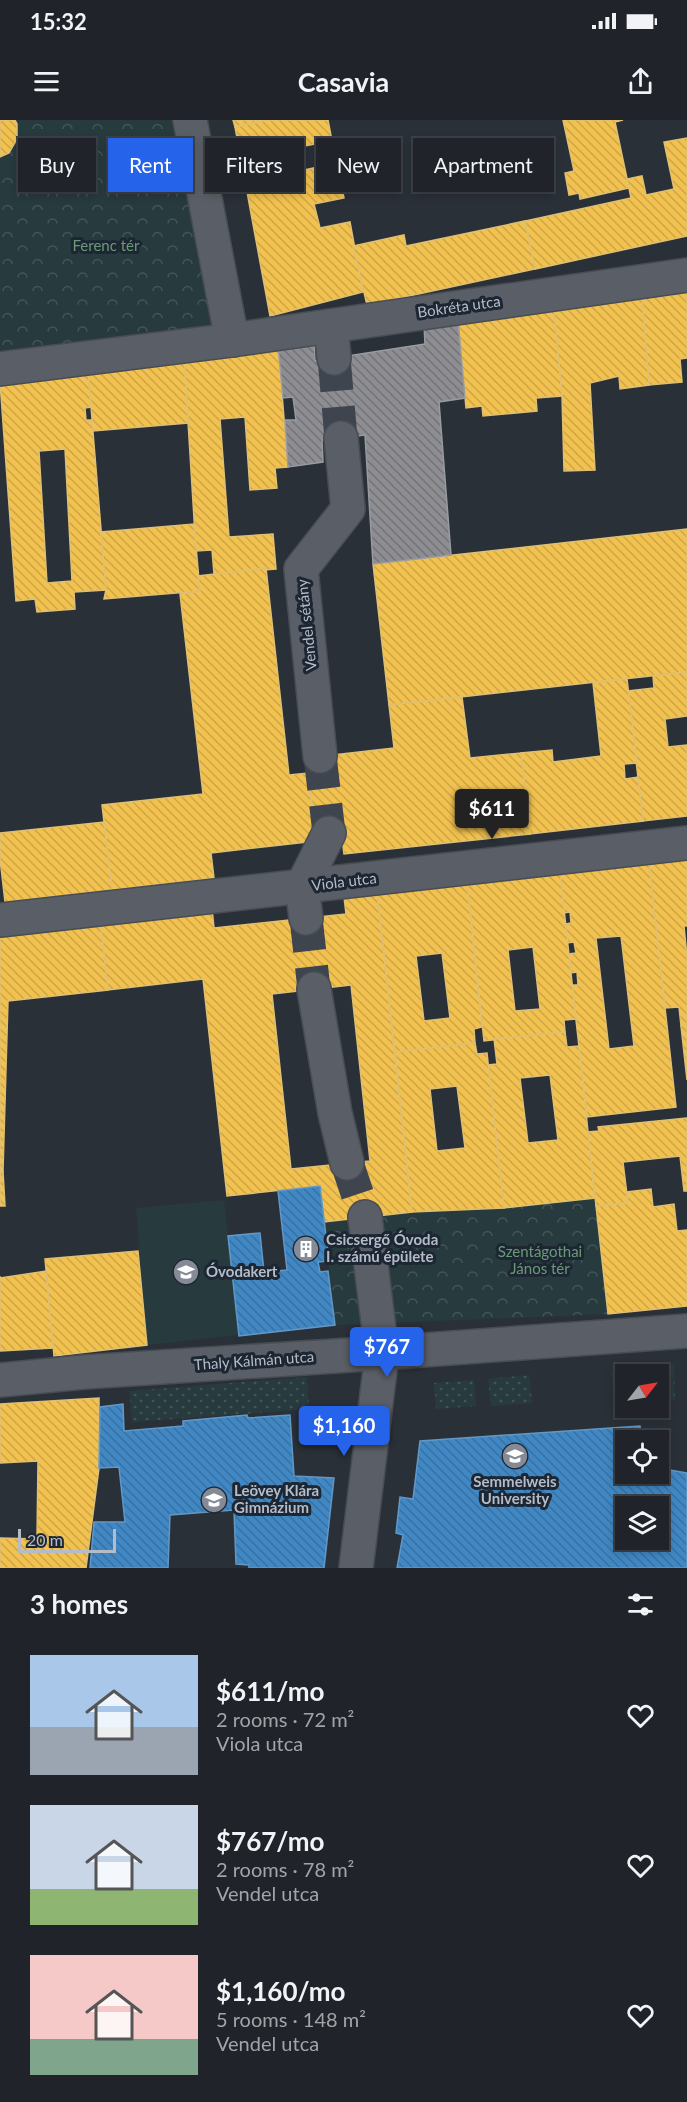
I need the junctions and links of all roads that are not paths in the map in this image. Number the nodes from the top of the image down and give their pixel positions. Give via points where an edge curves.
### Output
1 (190, 120) edge
2 (687, 274) edge
3 (331, 326) junction
4 (232, 340) junction
5 (334, 358) tunnel mouth
6 (0, 369) edge
7 (341, 438) tunnel mouth
8 (320, 756) tunnel mouth
9 (329, 833) tunnel mouth
10 (687, 843) edge
11 (304, 903) junction
12 (0, 920) edge
13 (314, 989) tunnel mouth
14 (347, 1163) tunnel mouth
15 (365, 1217) tunnel mouth
16 (687, 1330) edge
17 (382, 1353) junction
18 (0, 1380) edge
19 (356, 1568) edge

1 - 4 street
2 - 3 street, Bokréta utca
3 - 4 street, Bokréta utca
3 - 5 street
4 - 6 street
7 - 8 street, Vendel sétány via 348,508 301,569
9 - 11 street
10 - 11 street, Viola utca
11 - 12 street, Viola utca
13 - 14 street via 334,1113
15 - 17 street
16 - 17 street, Thaly Kálmán utca
17 - 18 street, Thaly Kálmán utca
17 - 19 street

